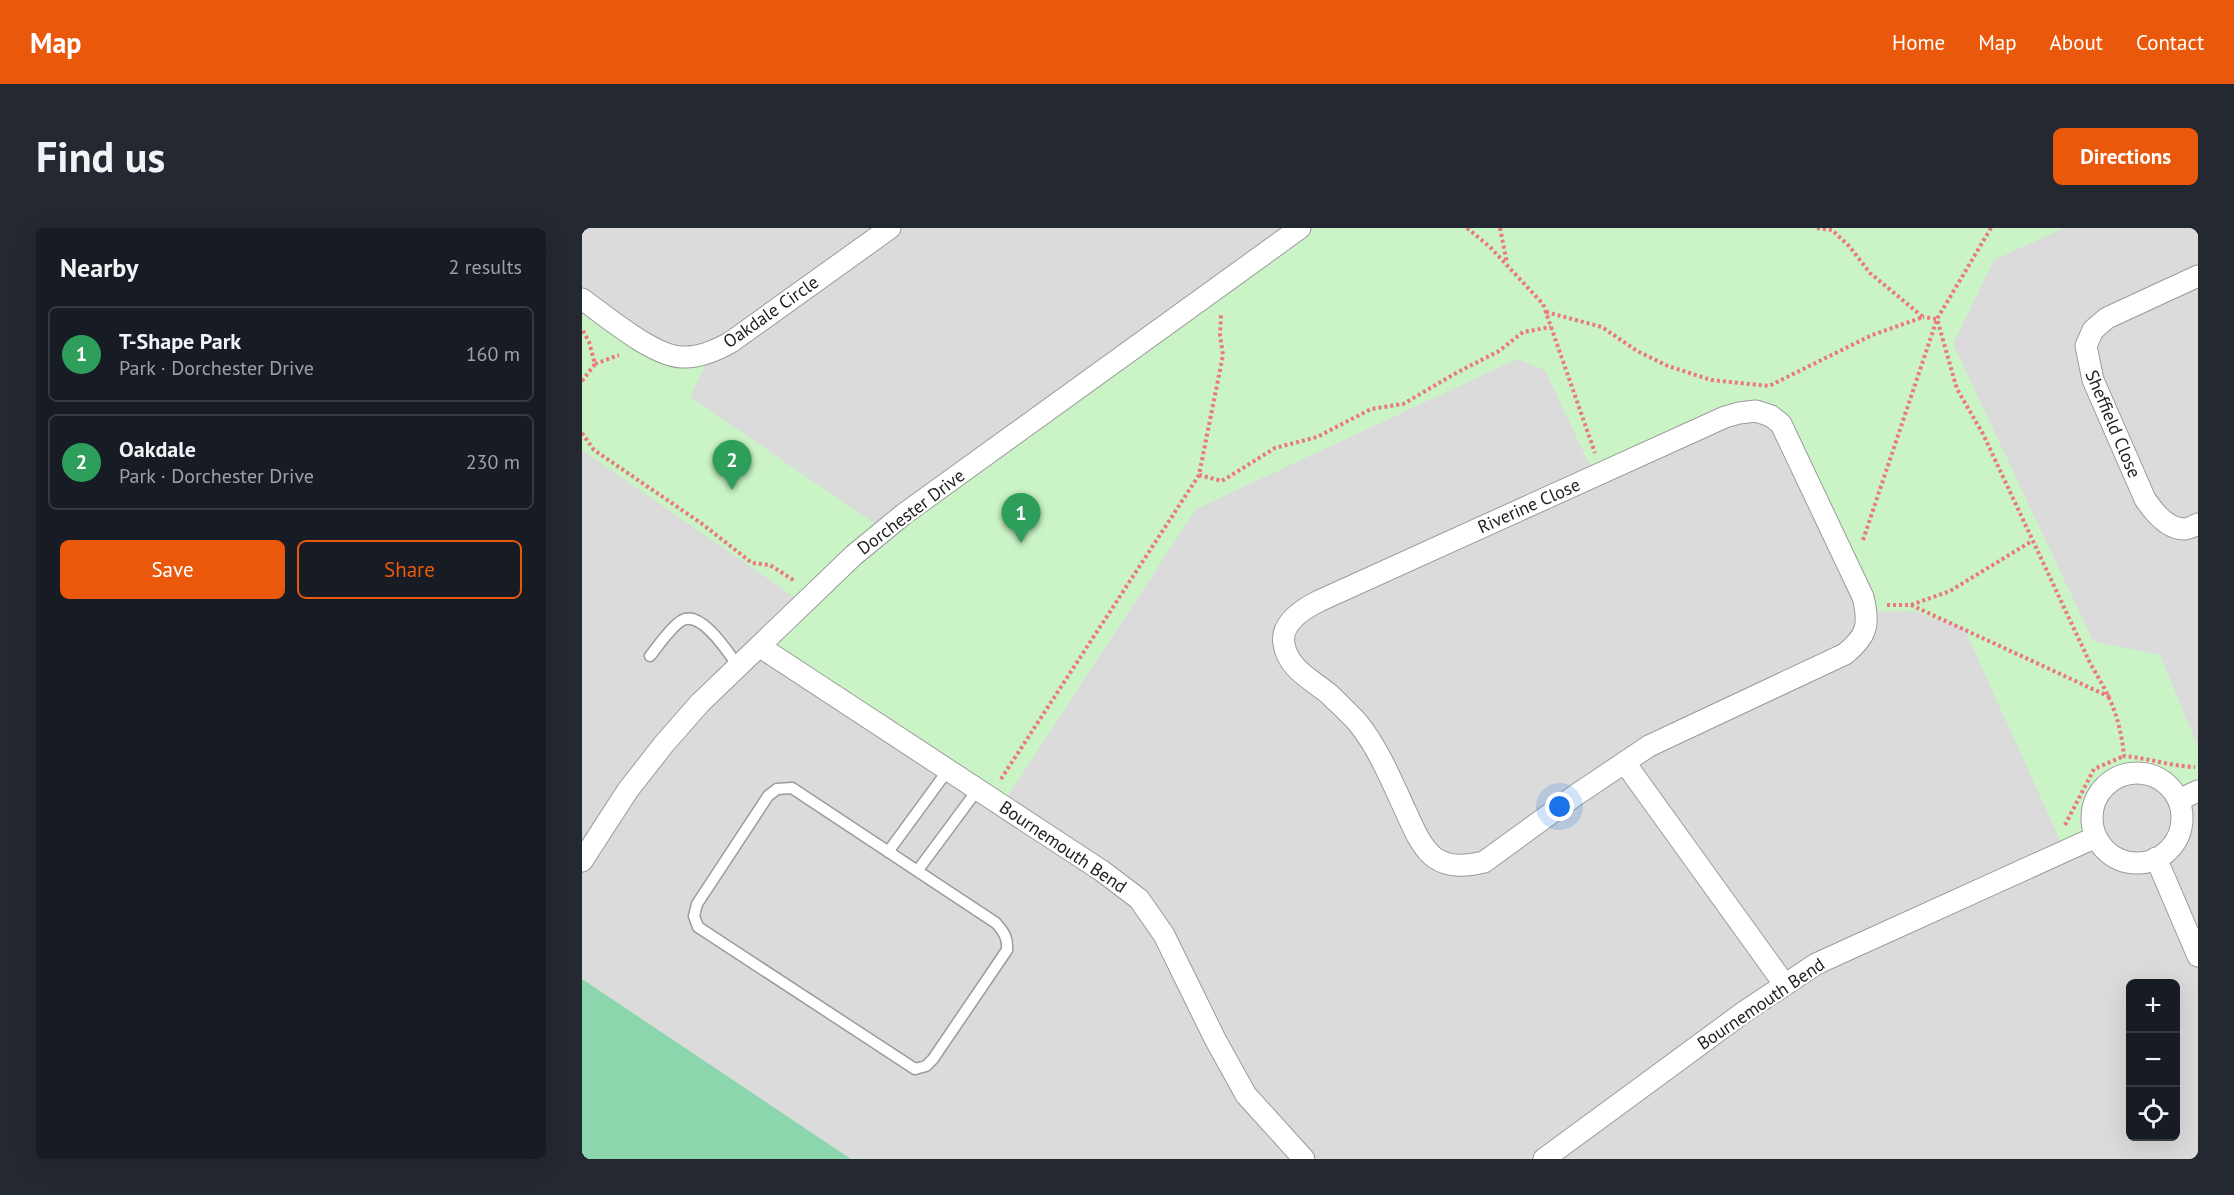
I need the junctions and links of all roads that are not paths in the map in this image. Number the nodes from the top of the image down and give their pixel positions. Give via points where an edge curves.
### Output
1 (1300, 228) edge
2 (884, 229) edge
3 (2198, 276) edge
4 (582, 299) edge
5 (2198, 524) edge
6 (759, 646) junction
7 (650, 656) dead end
8 (738, 666) junction
9 (1625, 763) junction
10 (948, 770) junction
11 (2198, 791) edge
12 (983, 793) junction
13 (2178, 800) junction
14 (2096, 837) junction
15 (888, 852) junction
16 (2156, 858) junction
17 (582, 861) edge
18 (918, 870) junction
19 (2198, 956) edge
20 (1785, 985) junction
21 (1304, 1159) edge
22 (1544, 1159) edge

1 - 6 street, Dorchester Drive via 904,514 854,555
2 - 4 street, Oakdale Circle via 731,342 685,358 656,350
3 - 5 street, Sheffield Close via 2108,318 2093,330 2086,346 2093,380 2145,499 2168,524 2183,529
6 - 8 street, Dorchester Drive
6 - 10 street, Bournemouth Bend
7 - 8 lane via 680,621 696,618
8 - 17 street, Dorchester Drive via 664,744 628,790
9 - 9 street, Riverine Close via 1484,862 1451,865 1434,857 1419,838 1376,749 1358,723 1300,673 1288,657 1283,642 1287,629 1304,609 1725,417 1756,411 1771,416 1788,435 1852,574 1865,605 1867,627 1859,643 1845,654 1676,732
9 - 20 street
10 - 12 street, Bournemouth Bend
10 - 15 lane
11 - 13 street
12 - 18 lane
12 - 21 street, Bournemouth Bend via 1139,899 1164,935 1246,1095
13 - 14 street via 2156,777 2130,773 2115,778 2101,790 2092,810
13 - 16 street via 2181,826 2171,846
14 - 16 street via 2103,848 2124,861
14 - 20 street, Bournemouth Bend via 1816,964
15 - 18 lane
15 - 18 lane via 792,788 777,789 768,796 697,904 694,916 698,927 915,1070 933,1059 1007,951 1008,941 996,923
16 - 19 street
20 - 22 street, Bournemouth Bend

